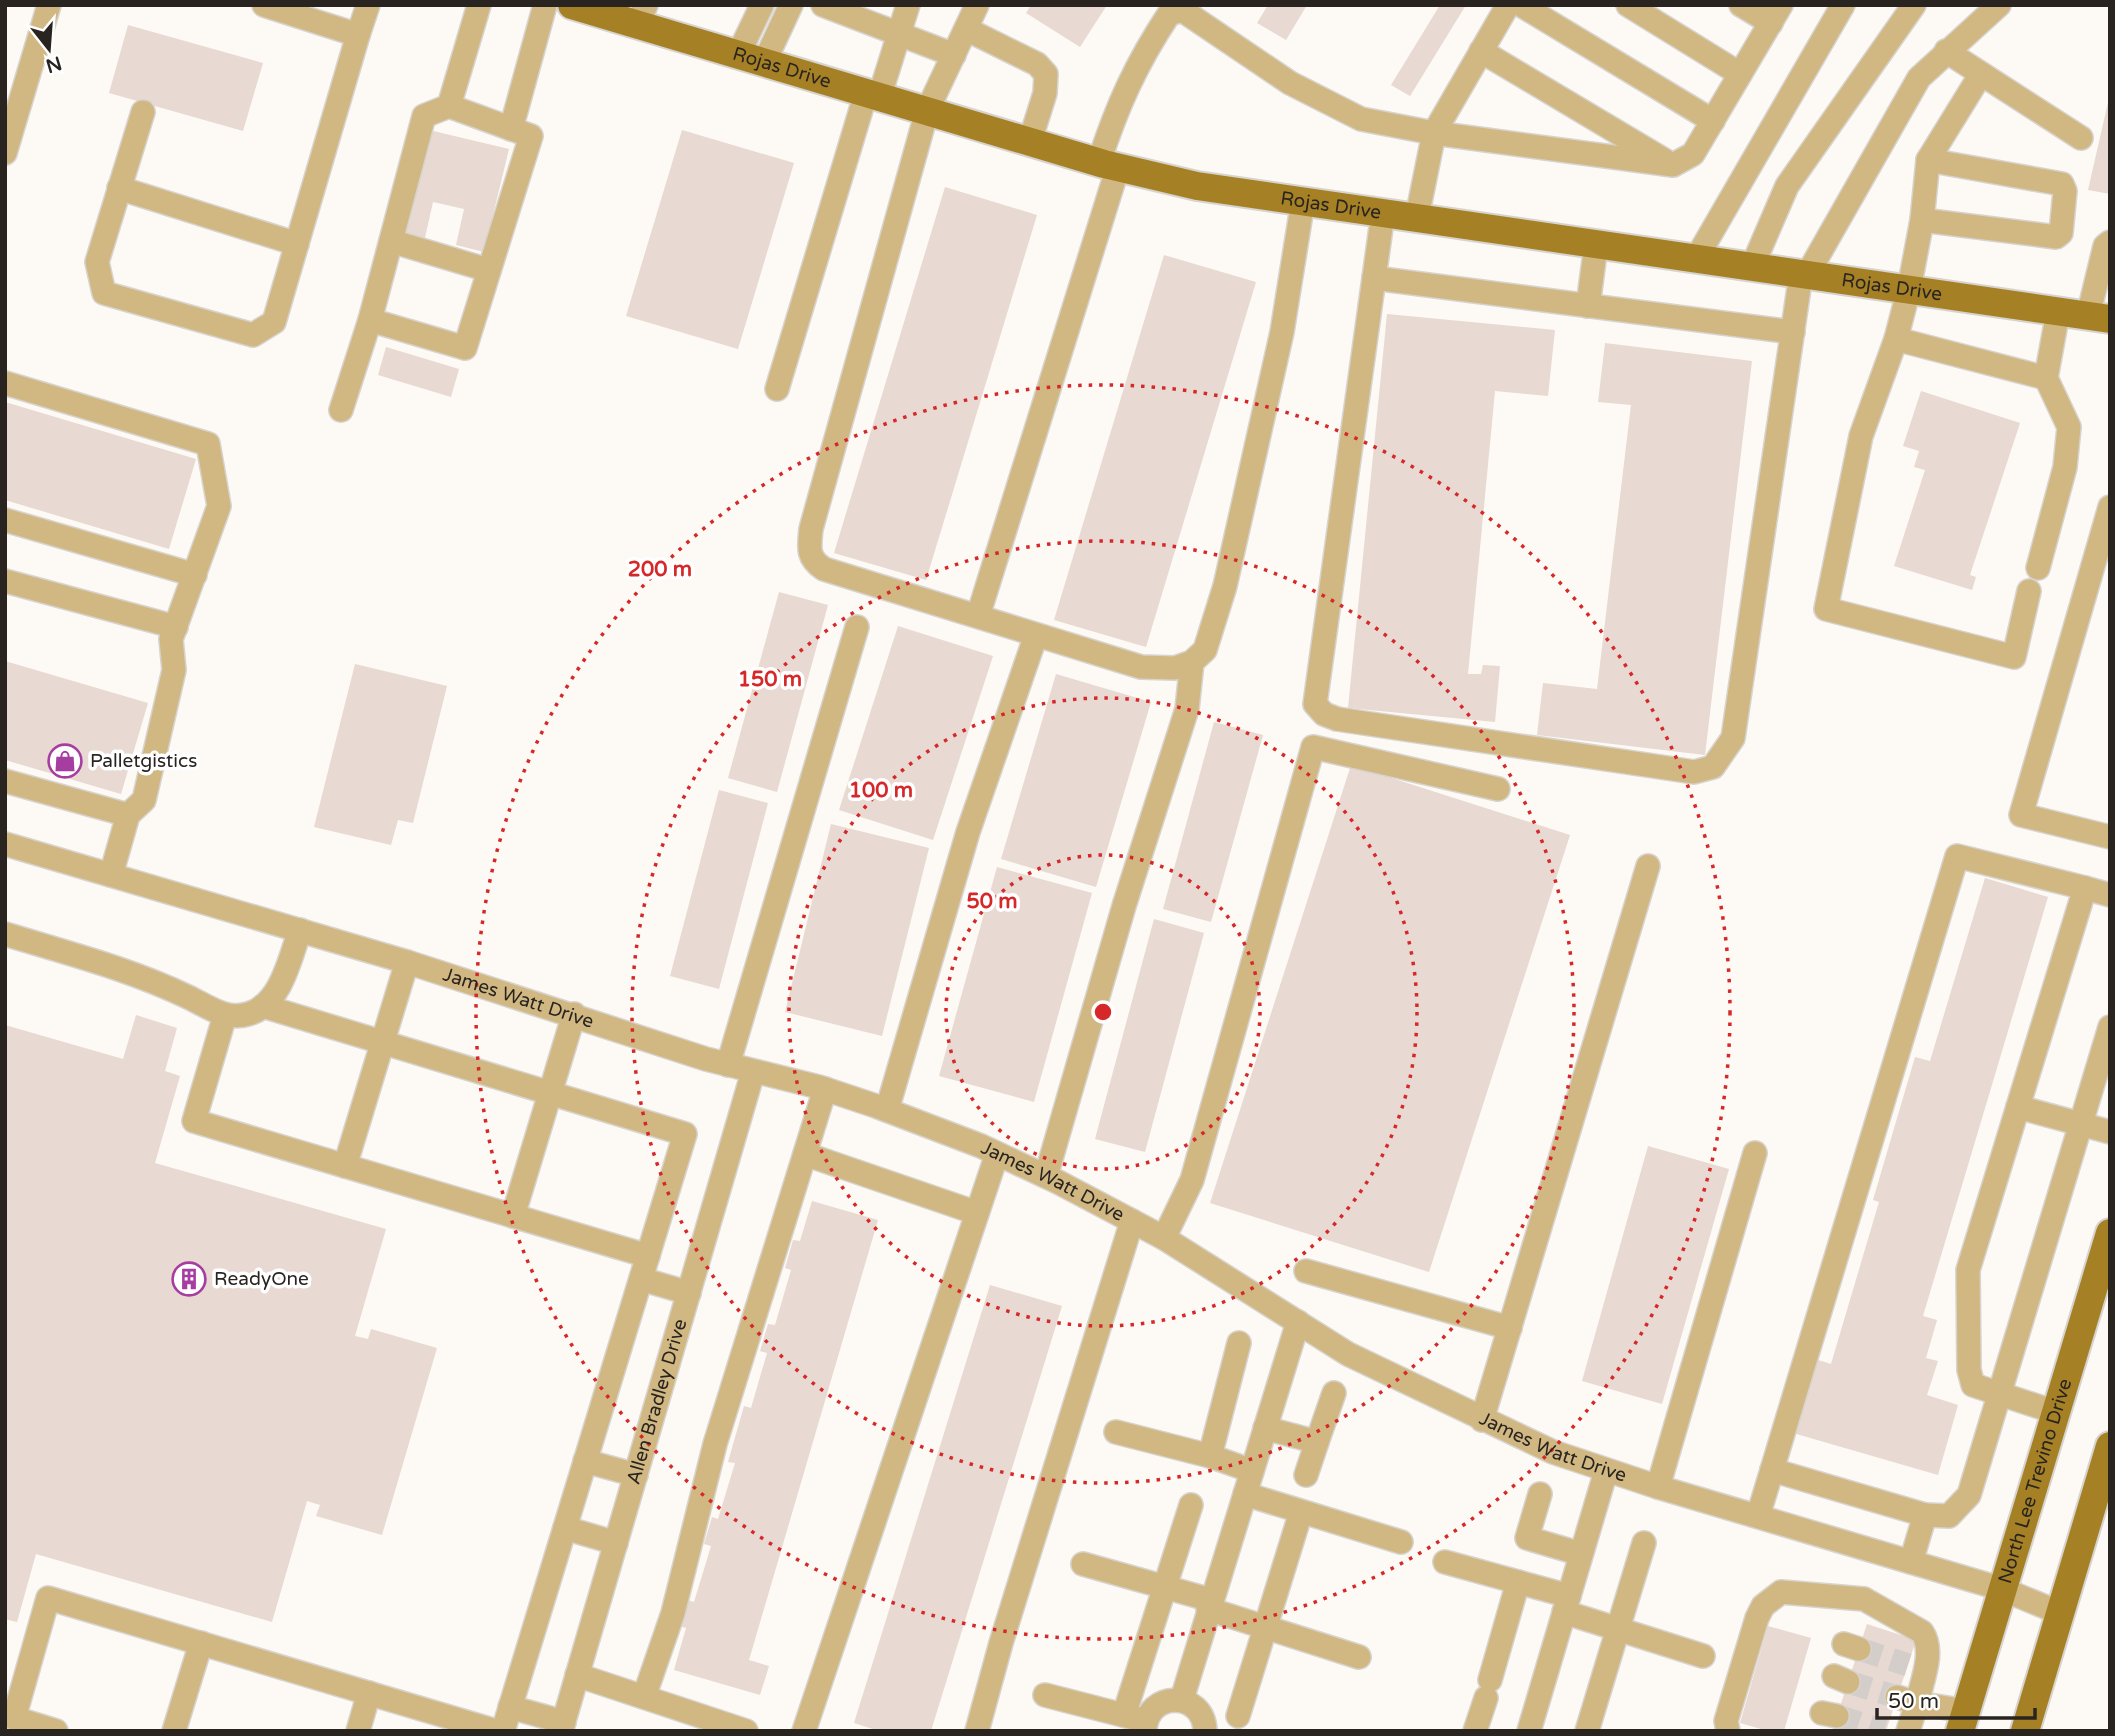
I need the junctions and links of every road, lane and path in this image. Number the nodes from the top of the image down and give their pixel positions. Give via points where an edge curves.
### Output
1 (49, 5) edge
2 (264, 5) edge
3 (368, 5) edge
4 (479, 5) edge
5 (545, 5) edge
6 (572, 5) edge
7 (762, 5) edge
8 (791, 5) edge
9 (823, 5) edge
10 (908, 5) edge
11 (1508, 5) edge
12 (1521, 5) edge
13 (1628, 5) edge
14 (1741, 5) edge
15 (1843, 5) edge
16 (1914, 5) edge
17 (1999, 5) edge
18 (976, 13) edge
19 (1776, 14) edge
20 (642, 15) edge
21 (899, 34) junction
22 (358, 35) junction
23 (1481, 51) junction
24 (1946, 51) junction
25 (954, 55) junction
26 (751, 59) junction
27 (1740, 74) junction
28 (1981, 74) junction
29 (872, 95) junction
30 (13, 102) edge
31 (449, 106) junction
32 (142, 111) dead end
33 (927, 111) junction
34 (1713, 121) junction
35 (511, 129) junction
36 (1434, 133) junction
37 (2081, 138) dead end
38 (1030, 141) junction
39 (5, 153) edge
40 (1928, 160) junction
41 (1109, 165) junction
42 (1673, 165) junction
43 (120, 188) junction
44 (1303, 201) junction
45 (1383, 213) junction
46 (1418, 217) junction
47 (1922, 220) junction
48 (390, 240) junction
49 (2110, 242) edge
50 (296, 244) junction
51 (1596, 245) junction
52 (1696, 259) junction
53 (1752, 267) junction
54 (488, 270) junction
55 (1804, 275) junction
56 (1374, 278) junction
57 (1909, 289) junction
58 (1588, 306) junction
59 (2059, 312) junction
60 (2099, 318) edge
61 (370, 320) junction
62 (1793, 332) junction
63 (1896, 339) junction
64 (2046, 378) junction
65 (5, 383) edge
66 (777, 389) dead end
67 (341, 410) dead end
68 (2110, 507) edge
69 (5, 520) edge
70 (2038, 568) dead end
71 (195, 575) junction
72 (5, 581) edge
73 (2029, 591) dead end
74 (978, 616) junction
75 (176, 627) junction
76 (857, 627) dead end
77 (1036, 635) junction
78 (1192, 662) junction
79 (5, 781) edge
80 (1498, 789) dead end
81 (128, 815) junction
82 (2110, 837) edge
83 (5, 844) edge
84 (1648, 866) dead end
85 (111, 875) junction
86 (2085, 888) junction
87 (2110, 895) edge
88 (300, 930) junction
89 (5, 934) edge
90 (407, 962) junction
91 (263, 1006) junction
92 (574, 1014) junction
93 (225, 1015) junction
94 (2110, 1027) edge
95 (382, 1042) junction
96 (729, 1065) junction
97 (753, 1072) junction
98 (825, 1089) junction
99 (551, 1093) junction
100 (2018, 1107) junction
101 (887, 1111) junction
102 (2080, 1125) junction
103 (2110, 1132) edge
104 (1755, 1153) dead end
105 (805, 1154) junction
106 (997, 1154) junction
107 (345, 1166) junction
108 (1046, 1176) junction
109 (977, 1213) junction
110 (513, 1216) junction
111 (1132, 1221) junction
112 (2110, 1233) edge
113 (1164, 1237) junction
114 (648, 1256) junction
115 (1306, 1271) dead end
116 (640, 1279) junction
117 (689, 1293) junction
118 (1298, 1322) junction
119 (1510, 1328) junction
120 (1239, 1343) dead end
121 (1334, 1393) dead end
122 (1998, 1395) junction
123 (2056, 1412) junction
124 (1482, 1420) junction
125 (1265, 1428) junction
126 (1116, 1432) dead end
127 (1317, 1442) junction
128 (2110, 1446) edge
129 (1210, 1456) junction
130 (585, 1461) junction
131 (1772, 1470) junction
132 (1252, 1471) junction
133 (1606, 1471) junction
134 (636, 1475) junction
135 (1306, 1475) dead end
136 (1658, 1487) junction
137 (1245, 1494) junction
138 (1540, 1494) dead end
139 (1191, 1505) dead end
140 (1301, 1512) junction
141 (1925, 1515) junction
142 (1758, 1516) junction
143 (565, 1528) junction
144 (1401, 1542) dead end
145 (616, 1543) junction
146 (1644, 1543) dead end
147 (1581, 1554) junction
148 (1445, 1562) dead end
149 (1911, 1562) junction
150 (1083, 1564) dead end
151 (1518, 1582) junction
152 (1163, 1586) junction
153 (2002, 1589) junction
154 (1210, 1604) junction
155 (1567, 1604) junction
156 (2060, 1613) junction
157 (1265, 1627) junction
158 (1618, 1628) junction
159 (201, 1643) junction
160 (1703, 1656) dead end
161 (1359, 1657) dead end
162 (577, 1675) junction
163 (369, 1693) junction
164 (1045, 1695) dead end
165 (644, 1697) junction
166 (1182, 1699) junction
167 (1907, 1700) junction
168 (510, 1707) junction
169 (1124, 1715) junction
170 (1238, 1716) dead end
171 (1963, 1721) edge
172 (1146, 1726) edge
173 (563, 1727) edge
174 (56, 1731) edge
175 (174, 1731) edge
176 (358, 1731) edge
177 (496, 1731) edge
178 (503, 1731) edge
179 (746, 1731) edge
180 (804, 1731) edge
181 (977, 1731) edge
182 (1205, 1731) edge
183 (1475, 1731) edge
184 (1530, 1731) edge
185 (1587, 1731) edge
186 (1728, 1731) edge
187 (1908, 1731) edge
188 (2025, 1731) edge

1 - 30 street
2 - 22 street
3 - 22 street
4 - 31 street
5 - 35 street
6 - 20 main road, Rojas Drive
7 - 26 street
8 - 26 street
9 - 21 street
10 - 21 street
11 - 23 street
12 - 34 street
13 - 27 street
14 - 19 street
15 - 52 street
16 - 53 street via 1787,187
17 - 24 street
18 - 25 street
18 - 38 street via 1046,74
19 - 27 street
20 - 26 main road, Rojas Drive
21 - 25 street
21 - 29 street
22 - 50 street
23 - 36 street
23 - 42 street
24 - 28 street
24 - 55 street via 1919,78
25 - 33 street
26 - 29 main road, Rojas Drive
27 - 34 street
28 - 37 street
28 - 40 street
29 - 33 main road, Rojas Drive
29 - 66 street
30 - 39 street
31 - 35 street
31 - 48 street via 424,116
32 - 43 street
33 - 38 main road, Rojas Drive
33 - 74 street via 811,529 809,550 813,562 824,569
34 - 42 street via 1693,155
35 - 54 street via 531,136
36 - 41 street via 1361,119 1290,83 1182,10 1168,14 1137,62 1116,107
36 - 42 street
36 - 46 street
38 - 41 main road, Rojas Drive
40 - 47 street
40 - 47 street via 2062,184 2061,233 2056,237
41 - 44 main road, Rojas Drive via 1197,186
41 - 74 street
43 - 50 street
43 - 50 street via 97,262 104,293 253,335 274,322
44 - 45 main road, Rojas Drive
44 - 78 street via 1282,332 1225,586 1205,650
45 - 46 main road, Rojas Drive
45 - 56 street
46 - 51 main road, Rojas Drive
47 - 57 street
48 - 54 street
48 - 61 street
49 - 60 street via 2105,246
51 - 52 main road, Rojas Drive
51 - 58 street
52 - 53 main road, Rojas Drive
53 - 55 main road, Rojas Drive
54 - 61 street via 465,348
55 - 57 main road, Rojas Drive
55 - 62 street
56 - 58 street
56 - 62 street via 1315,704 1337,719 1694,772 1713,767 1733,738
57 - 59 main road, Rojas Drive
57 - 63 street
58 - 62 street
59 - 60 main road, Rojas Drive
59 - 64 street
61 - 67 street
63 - 64 street
63 - 73 street via 1861,436 1826,609 2014,657
64 - 70 street via 2069,426 2065,467
65 - 71 street via 208,444 219,506
68 - 82 street via 2021,815
69 - 71 street
71 - 75 street
72 - 75 street
74 - 77 street
75 - 81 street via 174,670 144,800
76 - 96 street
77 - 78 street via 1141,667 1175,668
77 - 101 street via 968,832
78 - 108 street via 1187,709
79 - 81 street
80 - 113 street via 1313,747 1192,1181
81 - 85 street
83 - 85 street, James Watt Drive
84 - 119 street
85 - 88 street, James Watt Drive
86 - 87 street
86 - 100 street
86 - 131 street via 1957,856
88 - 90 street, James Watt Drive
88 - 91 street via 284,974
89 - 93 street via 153,980
90 - 92 street, James Watt Drive
90 - 95 street
91 - 93 street via 248,1014
91 - 95 street
92 - 96 street, James Watt Drive
92 - 99 street
93 - 107 street via 194,1121
94 - 102 street
95 - 99 street
95 - 107 street
96 - 97 street, James Watt Drive
97 - 98 street, James Watt Drive
97 - 117 street, Allen Bradley Drive
98 - 101 street, James Watt Drive
98 - 105 street
99 - 110 street
99 - 114 street via 685,1134
100 - 102 street
100 - 122 street via 1968,1270 1969,1370 1973,1385
101 - 106 street, James Watt Drive
102 - 103 street
102 - 122 street
104 - 136 street
105 - 109 street
105 - 165 street via 715,1444 673,1613
106 - 108 street, James Watt Drive
106 - 109 street
107 - 110 street
108 - 111 street, James Watt Drive
109 - 180 street
110 - 114 street
111 - 113 street, James Watt Drive
111 - 181 street via 1000,1643
112 - 123 main road, North Lee Trevino Drive
113 - 118 street, James Watt Drive
114 - 116 street
115 - 119 street
116 - 117 street
116 - 130 street
117 - 134 street, Allen Bradley Drive
118 - 124 street, James Watt Drive via 1348,1354
118 - 125 street
119 - 124 street
120 - 129 street
121 - 127 street
122 - 123 street
122 - 141 street via 1969,1495 1950,1516
123 - 153 main road, North Lee Trevino Drive
124 - 133 street, James Watt Drive
125 - 127 street
125 - 132 street
126 - 129 street
127 - 135 street
128 - 156 main road
129 - 132 street
130 - 134 street
130 - 143 street
131 - 141 street
131 - 142 street
132 - 137 street
133 - 136 street, James Watt Drive
133 - 147 street
134 - 145 street, Allen Bradley Drive
136 - 142 street, James Watt Drive
137 - 140 street
137 - 154 street
138 - 147 street via 1527,1538
139 - 152 street
140 - 144 street
140 - 157 street
141 - 149 street
142 - 149 street, James Watt Drive
143 - 145 street
143 - 168 street
145 - 162 street, Allen Bradley Drive
146 - 158 street
147 - 155 street
148 - 151 street
149 - 153 street, James Watt Drive
150 - 152 street
151 - 155 street
151 - 183 street
152 - 154 street
152 - 169 street
153 - 156 street, James Watt Drive
153 - 171 main road, North Lee Trevino Drive
154 - 157 street
154 - 166 street
155 - 158 street
155 - 184 street
156 - 188 main road
157 - 161 street
157 - 170 street
158 - 160 street
158 - 185 street
159 - 163 street
159 - 174 street via 48,1598 13,1718
159 - 175 street
162 - 165 street
162 - 173 street, Allen Bradley Drive
163 - 176 street
163 - 177 street
164 - 169 street
165 - 179 street
166 - 172 street via 1161,1702
166 - 182 street via 1198,1709
167 - 171 street
167 - 186 street via 1927,1640 1913,1626 1864,1599 1781,1591 1757,1618 1726,1721
167 - 187 street
168 - 173 street
168 - 178 street
169 - 172 street

